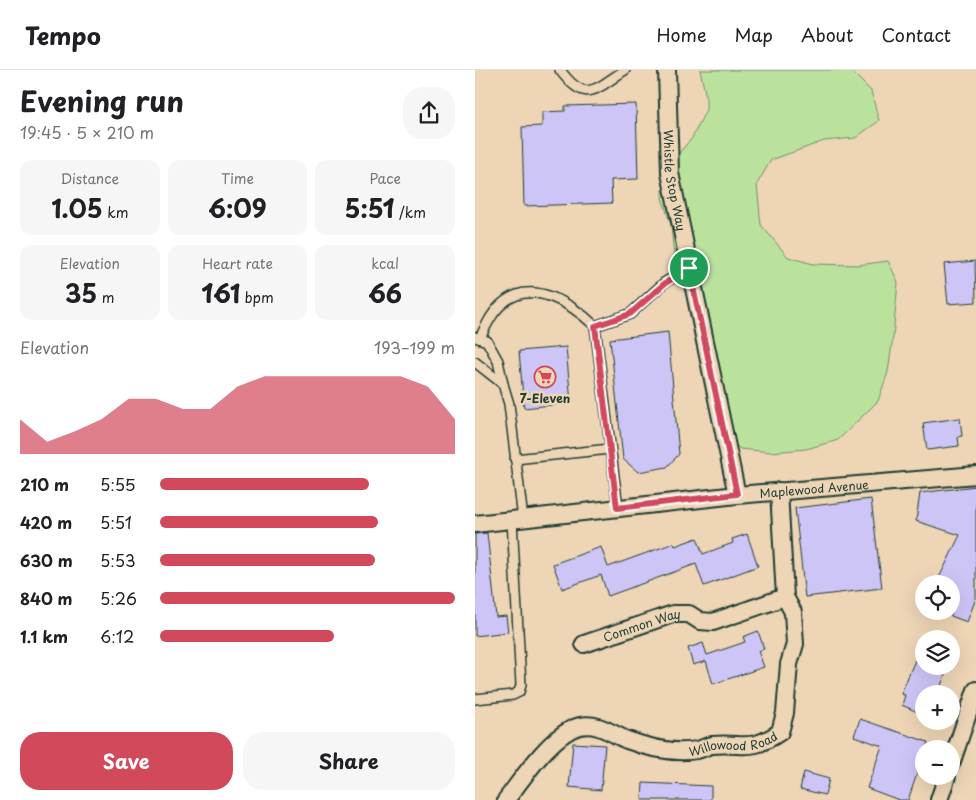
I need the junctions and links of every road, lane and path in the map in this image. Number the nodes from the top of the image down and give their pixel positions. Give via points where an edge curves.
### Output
1 (560, 70) edge
2 (625, 70) edge
3 (667, 70) edge
4 (689, 268) junction
5 (595, 326) junction
6 (477, 338) edge
7 (475, 362) edge
8 (503, 384) junction
9 (610, 449) junction
10 (515, 459) junction
11 (976, 475) edge
12 (779, 491) junction
13 (737, 494) junction
14 (617, 508) junction
15 (517, 519) junction
16 (475, 524) edge
17 (785, 596) junction
18 (584, 644) dead end
19 (976, 690) edge
20 (475, 699) edge
21 (959, 740) edge
22 (944, 785) edge
23 (506, 800) edge
24 (939, 800) edge

1 - 2 lane via 572,86 591,91
3 - 4 street, Whistle Stop Way via 670,173
4 - 5 lane via 664,284 630,314
4 - 13 street, Whistle Stop Way
5 - 6 lane via 560,300 527,292 513,295 502,304
5 - 9 lane
6 - 8 lane via 487,341
7 - 8 lane
8 - 10 lane via 509,404
9 - 10 lane
9 - 14 lane
10 - 15 lane
11 - 12 street, Maplewood Avenue
12 - 13 street, Maplewood Avenue
12 - 17 street, Willowood Road
13 - 14 street, Maplewood Avenue
14 - 15 street, Maplewood Avenue
15 - 16 street, Maplewood Avenue
15 - 20 lane via 521,685 519,692 513,695
17 - 18 street, Common Way via 713,622 700,621 689,614 673,614
17 - 23 street, Willowood Road via 793,612 795,644 789,664 780,732 763,744 711,745 698,750 665,751 626,740 601,727 581,726 548,747
19 - 21 street
22 - 24 street

